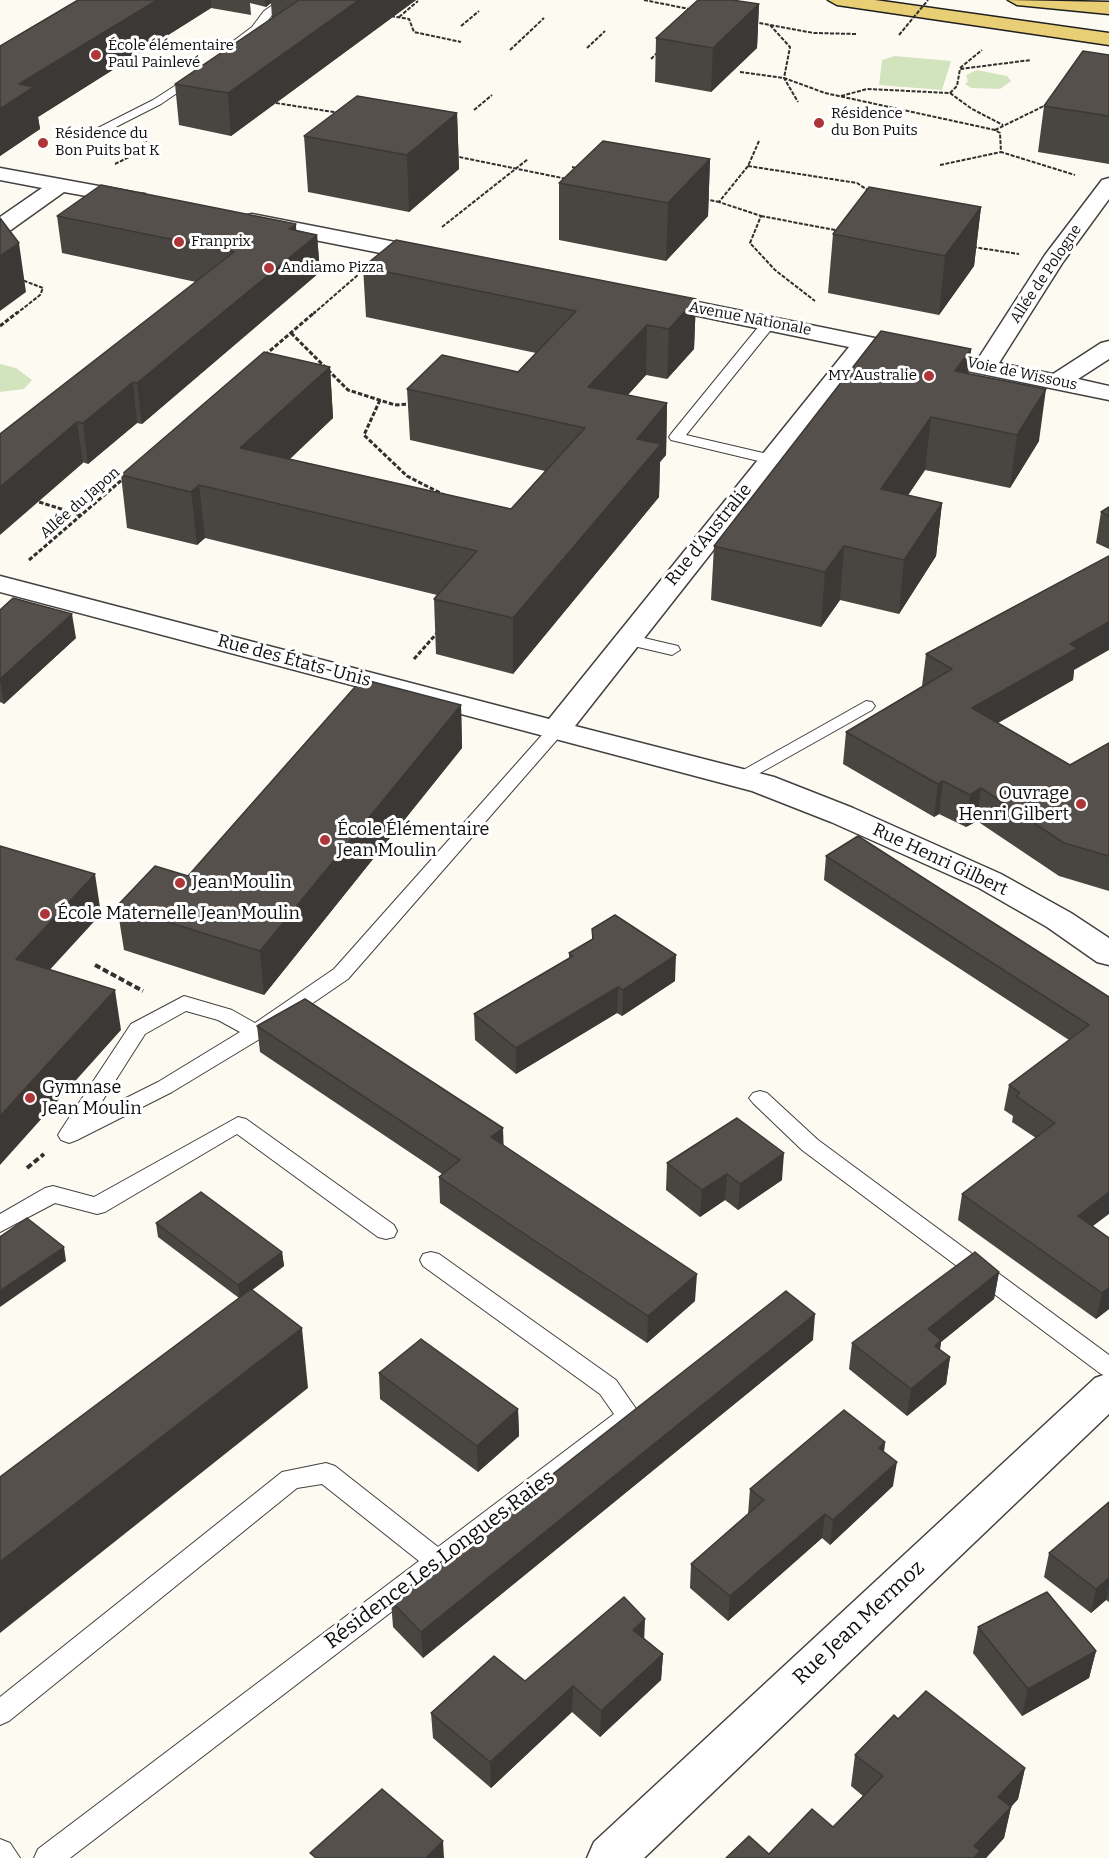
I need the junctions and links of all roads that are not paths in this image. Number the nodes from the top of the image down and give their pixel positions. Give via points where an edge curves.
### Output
1 (287, 0) edge
2 (837, 0) edge
3 (944, 0) edge
4 (1017, 0) edge
5 (1109, 8) edge
6 (1109, 23) edge
7 (1065, 34) junction
8 (1109, 39) edge
9 (1109, 46) edge
10 (92, 134) dead end
11 (0, 174) edge
12 (1109, 184) edge
13 (59, 186) junction
14 (159, 203) edge
15 (233, 217) edge
16 (0, 227) edge
17 (457, 261) edge
18 (630, 296) edge
19 (769, 323) junction
20 (865, 342) junction
21 (1109, 348) edge
22 (985, 366) junction
23 (1059, 381) junction
24 (1109, 393) edge
25 (771, 459) junction
26 (0, 585) edge
27 (627, 639) junction
28 (672, 650) dead end
29 (866, 706) dead end
30 (556, 730) junction
31 (750, 781) junction
32 (1109, 954) edge
33 (256, 1032) junction
34 (760, 1098) dead end
35 (0, 1224) edge
36 (386, 1231) dead end
37 (430, 1260) dead end
38 (1109, 1368) edge
39 (1109, 1389) edge
40 (438, 1562) junction
41 (0, 1713) edge
42 (0, 1852) edge
43 (6, 1858) edge
44 (48, 1858) edge
45 (611, 1858) edge

1 - 10 lane via 263,12 256,29 157,102
2 - 7 main road
3 - 6 main road
4 - 5 main road
7 - 8 main road
7 - 9 main road
11 - 13 street
12 - 22 street, Allée de Pologne via 1053,260
13 - 14 street
13 - 16 street
15 - 17 street
18 - 19 street, Avenue Nationale
19 - 20 street, Avenue Nationale
19 - 25 lane via 676,437
20 - 22 street, Voie de Wissous
20 - 25 street, Rue d'Australie
21 - 23 street
22 - 23 street, Voie de Wissous
23 - 24 street, Voie de Wissous
25 - 27 street, Rue d'Australie
26 - 30 street, Rue des États-Unis
27 - 28 lane
27 - 30 street, Rue d'Australie
29 - 31 lane
30 - 31 street, Rue des États-Unis
30 - 33 lane via 340,974
31 - 32 street, Rue Henri Gilbert via 842,815 990,881
33 - 33 lane via 225,1015 184,1003 138,1029 69,1135 165,1087
34 - 38 lane via 810,1144
35 - 36 lane via 53,1194 97,1206 238,1124
37 - 40 lane, Résidence Les Longues Raies via 608,1387 629,1416
39 - 45 street, Rue Jean Mermoz
40 - 41 lane via 326,1473 291,1479
40 - 44 lane, Résidence Les Longues Raies
42 - 43 lane

